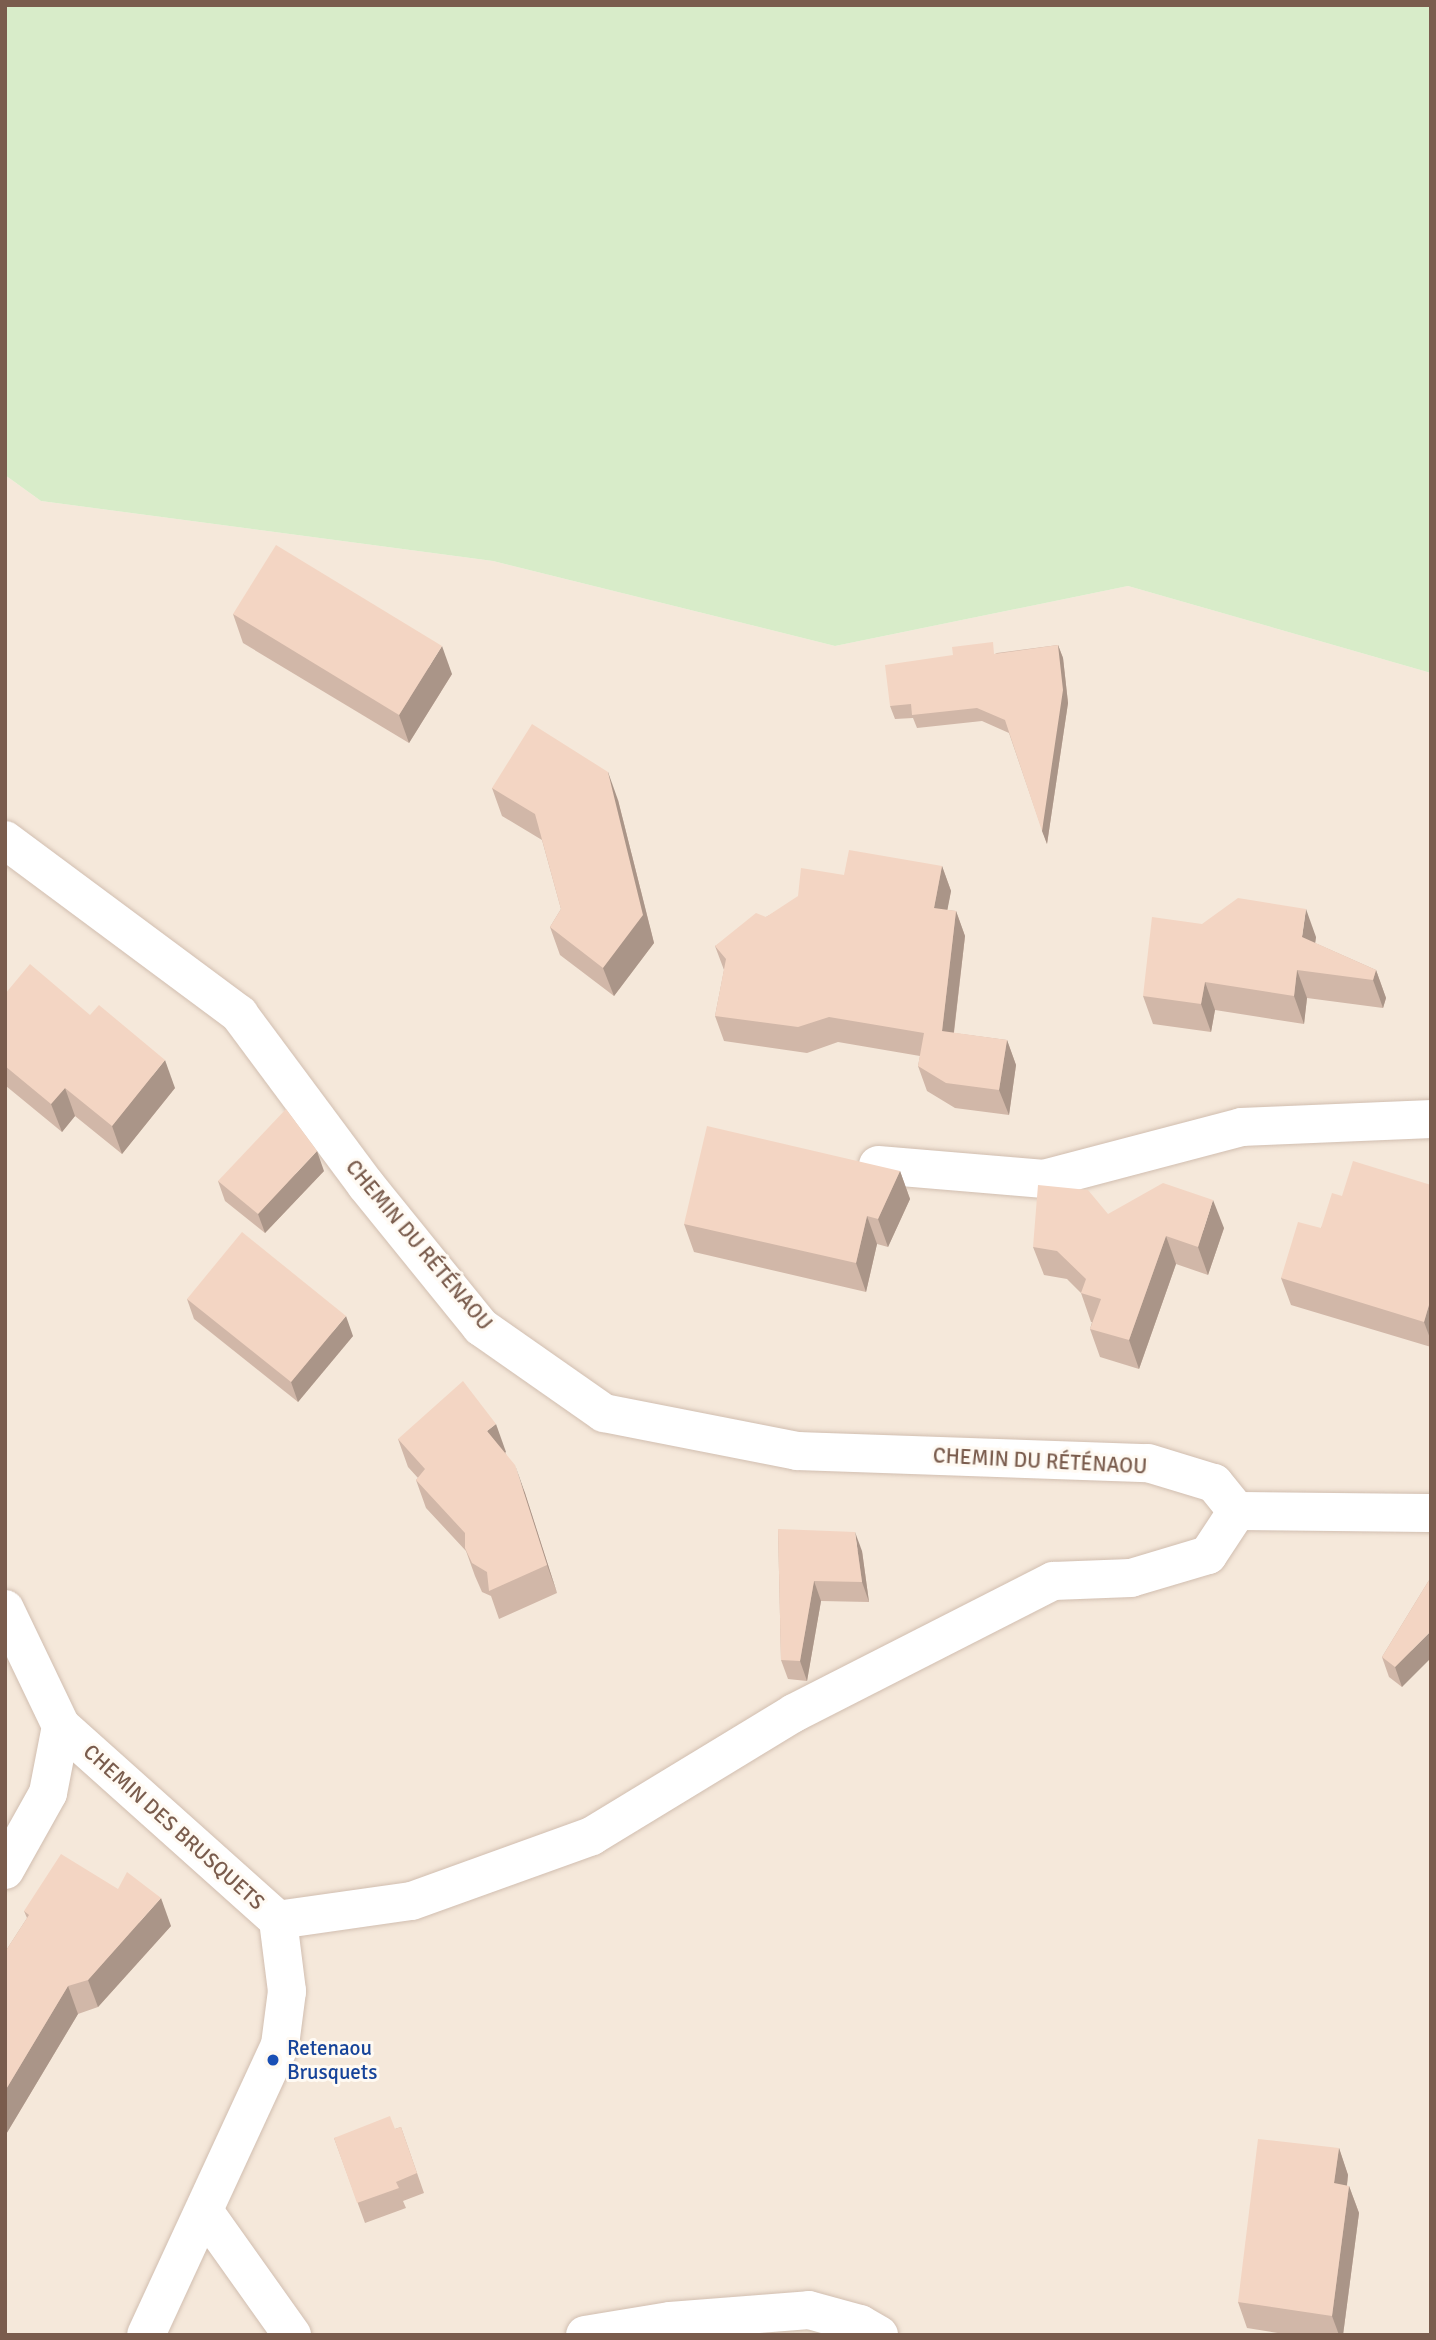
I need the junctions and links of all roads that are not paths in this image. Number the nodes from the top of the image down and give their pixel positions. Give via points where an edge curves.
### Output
1 (5, 840) edge
2 (1431, 1119) edge
3 (878, 1165) edge
4 (1237, 1511) junction
5 (1431, 1513) edge
6 (5, 1609) edge
7 (61, 1726) junction
8 (5, 1870) edge
9 (278, 1920) junction
10 (204, 2211) junction
11 (146, 2335) edge
12 (292, 2335) edge
13 (585, 2335) edge
14 (878, 2335) edge

1 - 4 street, CHEMIN DU RÉTÉNAOU via 239,1014 366,1185 481,1327 604,1413 797,1451 1148,1464 1214,1483
2 - 3 street via 1242,1127 1044,1179
4 - 5 street
4 - 9 street via 1208,1555 1131,1578 1054,1581 794,1713 592,1836 411,1901
6 - 7 street, CHEMIN DES BRUSQUETS
7 - 8 street via 48,1793
7 - 9 street, CHEMIN DES BRUSQUETS
9 - 10 street, CHEMIN DES BRUSQUETS via 287,1992 280,2045
10 - 11 street, CHEMIN DES BRUSQUETS
10 - 12 street
13 - 14 street via 670,2321 809,2310 860,2324

